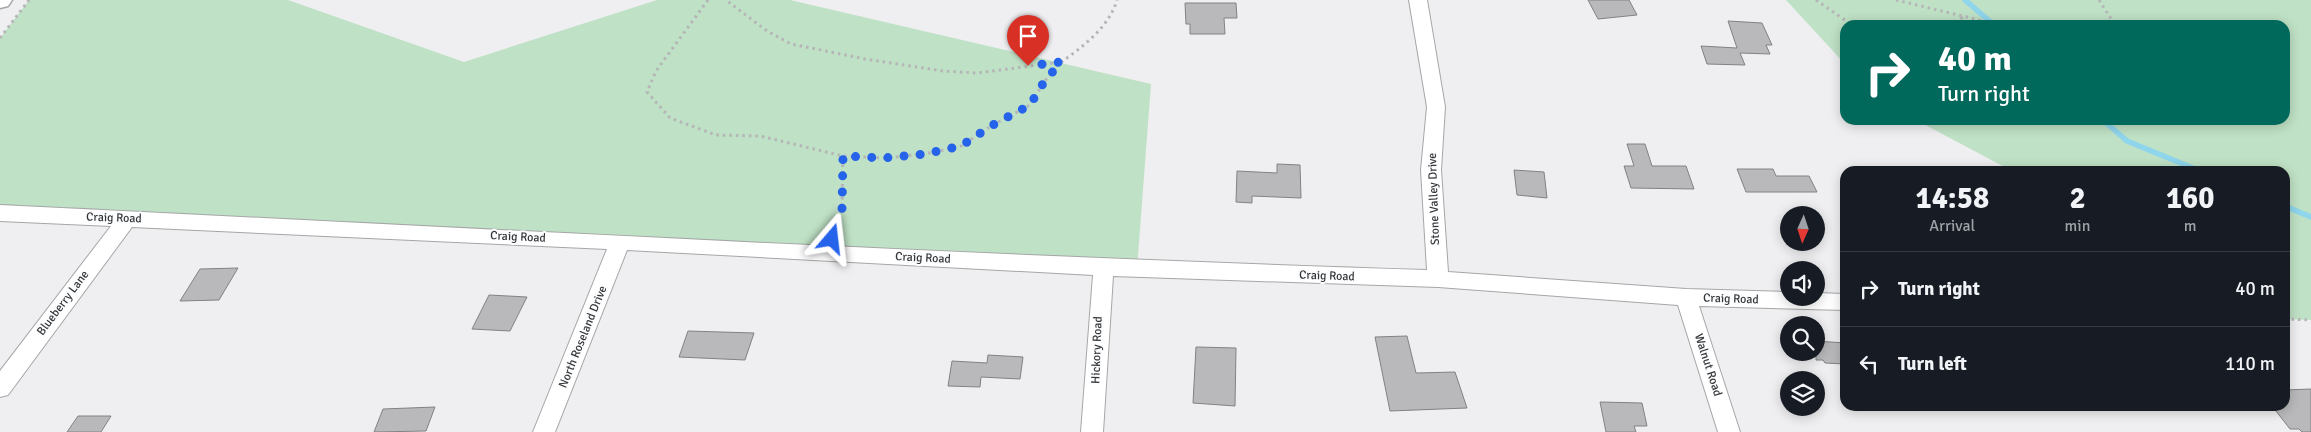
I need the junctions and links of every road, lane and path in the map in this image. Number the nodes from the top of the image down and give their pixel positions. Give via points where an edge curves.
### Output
1 (29, 0) edge
2 (708, 0) edge
3 (726, 0) edge
4 (1117, 0) edge
5 (1418, 0) edge
6 (1816, 0) edge
7 (1896, 0) edge
8 (2100, 0) edge
9 (1961, 16) junction
10 (1845, 20) edge
11 (1963, 20) edge
12 (1978, 20) edge
13 (2112, 20) edge
14 (0, 38) edge
15 (1061, 62) junction
16 (843, 156) junction
17 (0, 213) edge
18 (127, 219) junction
19 (620, 242) junction
20 (828, 253) junction
21 (1104, 268) junction
22 (1438, 280) junction
23 (1686, 298) junction
24 (1840, 302) edge
25 (2290, 319) edge
26 (2311, 320) edge
27 (0, 388) edge
28 (544, 432) edge
29 (1092, 432) edge
30 (1729, 432) edge

1 - 14 path
2 - 16 path via 656,71 647,92 670,118 716,135 760,136
3 - 15 path via 767,31 791,44 865,59 977,73
4 - 15 path via 1095,33 1077,52
5 - 22 street, Stone Valley Drive via 1436,107 1431,170
6 - 10 path
7 - 9 path
8 - 13 path
9 - 11 path
9 - 12 path
15 - 16 path via 1030,105 961,146 884,158
16 - 20 path via 842,209
17 - 18 street, Craig Road
18 - 19 street, Craig Road
18 - 27 street, Blueberry Lane
19 - 20 street, Craig Road
19 - 28 street, North Roseland Drive
20 - 21 street, Craig Road
21 - 22 street, Craig Road
21 - 29 street, Hickory Road via 1098,311
22 - 23 street, Craig Road
23 - 24 street, Craig Road
23 - 30 street, Walnut Road
25 - 26 path

